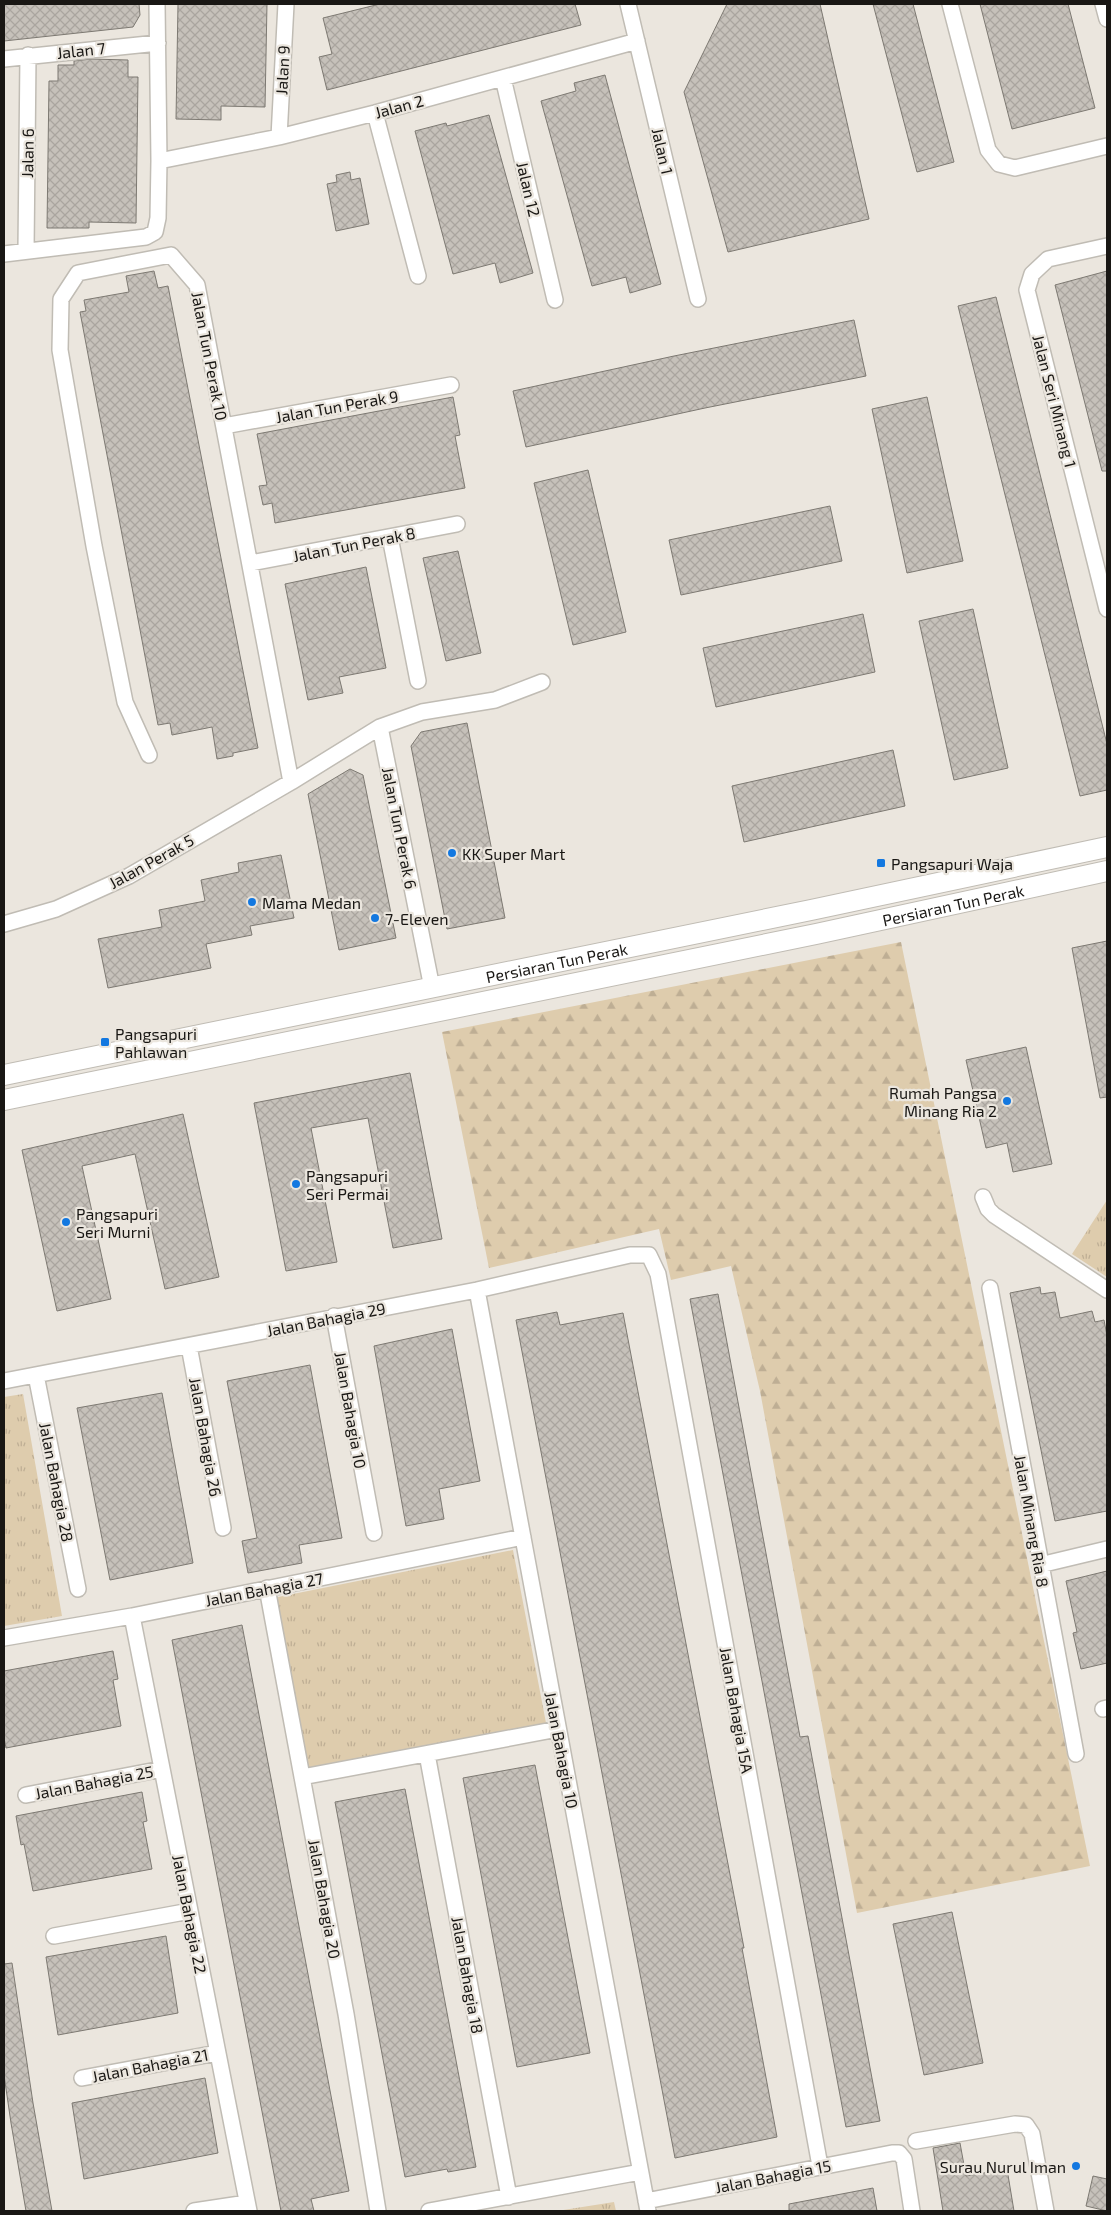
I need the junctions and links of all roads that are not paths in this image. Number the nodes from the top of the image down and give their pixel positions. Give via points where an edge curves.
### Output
1 (158, 4) edge
2 (286, 4) edge
3 (628, 4) edge
4 (950, 4) edge
5 (1103, 4) edge
6 (1107, 19) edge
7 (637, 41) junction
8 (158, 42) junction
9 (28, 56) junction
10 (4, 59) edge
11 (502, 78) junction
12 (375, 113) junction
13 (279, 137) junction
14 (1107, 146) edge
15 (159, 161) junction
16 (1107, 246) edge
17 (26, 250) junction
18 (4, 254) edge
19 (418, 276) dead end
20 (698, 299) dead end
21 (555, 300) dead end
22 (451, 386) dead end
23 (224, 426) junction
24 (457, 524) dead end
25 (390, 537) junction
26 (251, 563) junction
27 (1107, 609) edge
28 (418, 681) dead end
29 (542, 682) dead end
30 (380, 727) junction
31 (149, 755) dead end
32 (291, 782) junction
33 (1107, 847) edge
34 (1107, 872) edge
35 (4, 924) edge
36 (432, 988) junction
37 (4, 1075) edge
38 (4, 1100) edge
39 (983, 1198) dead end
40 (648, 1255) joint
41 (990, 1288) dead end
42 (477, 1290) junction
43 (1107, 1290) edge
44 (334, 1316) junction
45 (189, 1346) junction
46 (36, 1375) junction
47 (4, 1381) edge
48 (223, 1528) dead end
49 (374, 1533) dead end
50 (523, 1537) junction
51 (1107, 1549) edge
52 (1040, 1565) junction
53 (267, 1588) junction
54 (78, 1589) dead end
55 (132, 1616) junction
56 (4, 1638) edge
57 (558, 1729) junction
58 (427, 1754) junction
59 (1076, 1754) dead end
60 (162, 1769) junction
61 (302, 1777) junction
62 (26, 1795) dead end
63 (190, 1911) junction
64 (54, 1936) dead end
65 (217, 2053) junction
66 (82, 2078) dead end
67 (916, 2142) dead end
68 (820, 2166) junction
69 (640, 2172) junction
70 (509, 2197) junction
71 (647, 2206) edge
72 (248, 2207) edge
73 (194, 2211) edge
74 (378, 2211) edge
75 (429, 2211) edge
76 (912, 2211) edge
77 (1046, 2211) edge

1 - 8 street
2 - 13 street, Jalan 9
3 - 7 street, Jalan 1
4 - 14 street via 988,150 999,164 1015,168
5 - 6 street
7 - 11 street, Jalan 2
7 - 20 street, Jalan 1
8 - 9 street, Jalan 7
8 - 15 street
9 - 10 street, Jalan 7
9 - 17 street, Jalan 6
11 - 12 street, Jalan 2
11 - 21 street, Jalan 12
12 - 13 street, Jalan 2
12 - 19 street
13 - 15 street, Jalan 2
15 - 17 street via 155,232 146,237
16 - 27 street, Jalan Seri Minang 1 via 1048,259 1032,274 1027,290
17 - 18 street
22 - 23 street, Jalan Tun Perak 9
23 - 26 street, Jalan Tun Perak 10
23 - 31 street, Jalan Tun Perak 10 via 197,285 171,255 78,273 61,299 60,350 125,702
24 - 25 street, Jalan Tun Perak 8
25 - 26 street, Jalan Tun Perak 8
25 - 28 street
26 - 32 street, Jalan Tun Perak 10
29 - 30 street, Jalan Perak 5 via 495,700 422,712
30 - 32 street, Jalan Perak 5
30 - 36 street, Jalan Tun Perak 6
32 - 35 street, Jalan Perak 5 via 129,876 56,909
33 - 36 street, Persiaran Tun Perak
34 - 38 street, Persiaran Tun Perak
36 - 37 street, Persiaran Tun Perak
39 - 43 street via 994,1216
40 - 42 street, Jalan Bahagia 29 via 630,1255
40 - 68 street, Jalan Bahagia 15A via 658,1274
41 - 52 street, Jalan Minang Ria 8
42 - 44 street, Jalan Bahagia 29
42 - 50 street, Jalan Bahagia 10
44 - 45 street, Jalan Bahagia 29
44 - 49 street, Jalan Bahagia 10
45 - 46 street, Jalan Bahagia 29
45 - 48 street, Jalan Bahagia 26
46 - 47 street, Jalan Bahagia 29
46 - 54 street, Jalan Bahagia 28
50 - 53 street, Jalan Bahagia 27
50 - 57 street, Jalan Bahagia 10
51 - 52 street
52 - 59 street, Jalan Minang Ria 8
53 - 55 street, Jalan Bahagia 27
53 - 61 street, Jalan Bahagia 20
55 - 56 street, Jalan Bahagia 27
55 - 60 street, Jalan Bahagia 22
57 - 58 street
57 - 69 street, Jalan Bahagia 10
58 - 61 street
58 - 70 street, Jalan Bahagia 18
60 - 62 street, Jalan Bahagia 25
60 - 63 street, Jalan Bahagia 22
61 - 74 street, Jalan Bahagia 20
63 - 64 street
63 - 65 street, Jalan Bahagia 22
65 - 66 street, Jalan Bahagia 21
65 - 72 street, Jalan Bahagia 22
67 - 77 street via 1026,2124 1032,2134
68 - 71 street, Jalan Bahagia 15
68 - 76 street, Jalan Bahagia 15 via 899,2153 904,2159
69 - 70 street
69 - 71 street, Jalan Bahagia 10
70 - 75 street
72 - 73 street

